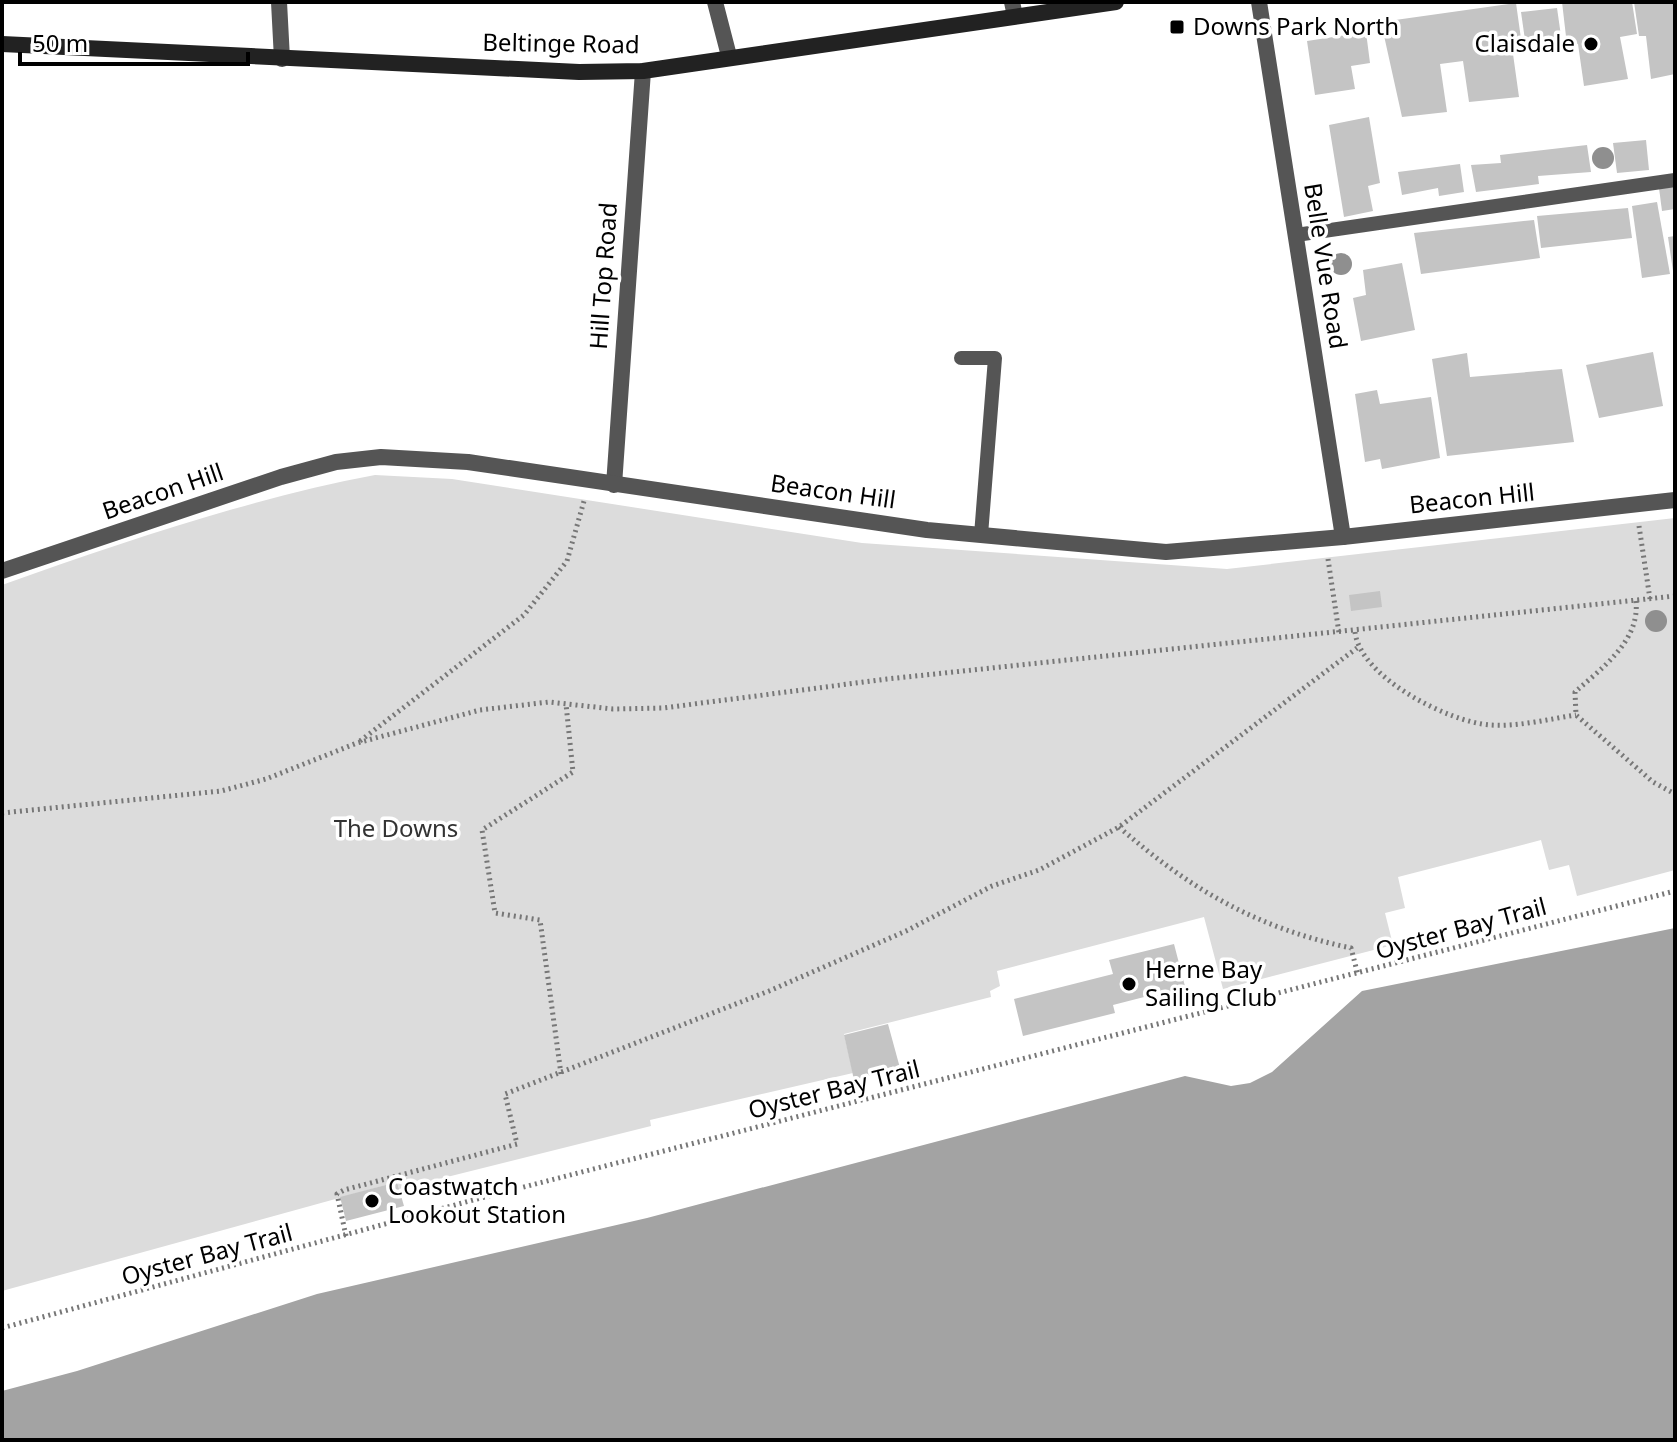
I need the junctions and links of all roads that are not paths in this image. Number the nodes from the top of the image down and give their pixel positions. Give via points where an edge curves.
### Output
1 (279, 2) edge
2 (715, 2) edge
3 (1116, 2) edge
4 (1259, 2) edge
5 (1014, 9) edge
6 (2, 44) edge
7 (729, 56) junction
8 (282, 59) junction
9 (643, 71) junction
10 (1675, 180) edge
11 (1296, 235) junction
12 (961, 358) dead end
13 (614, 485) junction
14 (1675, 500) edge
15 (981, 535) junction
16 (1343, 537) junction
17 (2, 571) edge

1 - 8 street
2 - 7 street
3 - 5 street, Beltinge Road
4 - 11 street, Belle Vue Road
5 - 7 street, Beltinge Road
6 - 8 street, Beltinge Road
7 - 9 street, Beltinge Road
8 - 9 street, Beltinge Road
9 - 13 street, Hill Top Road
10 - 11 lane
11 - 16 street, Belle Vue Road
12 - 15 lane via 995,358
13 - 15 street, Beacon Hill
13 - 17 street, Beacon Hill via 423,458 336,462
14 - 16 street, Beacon Hill
15 - 16 street, Beacon Hill via 1166,552

